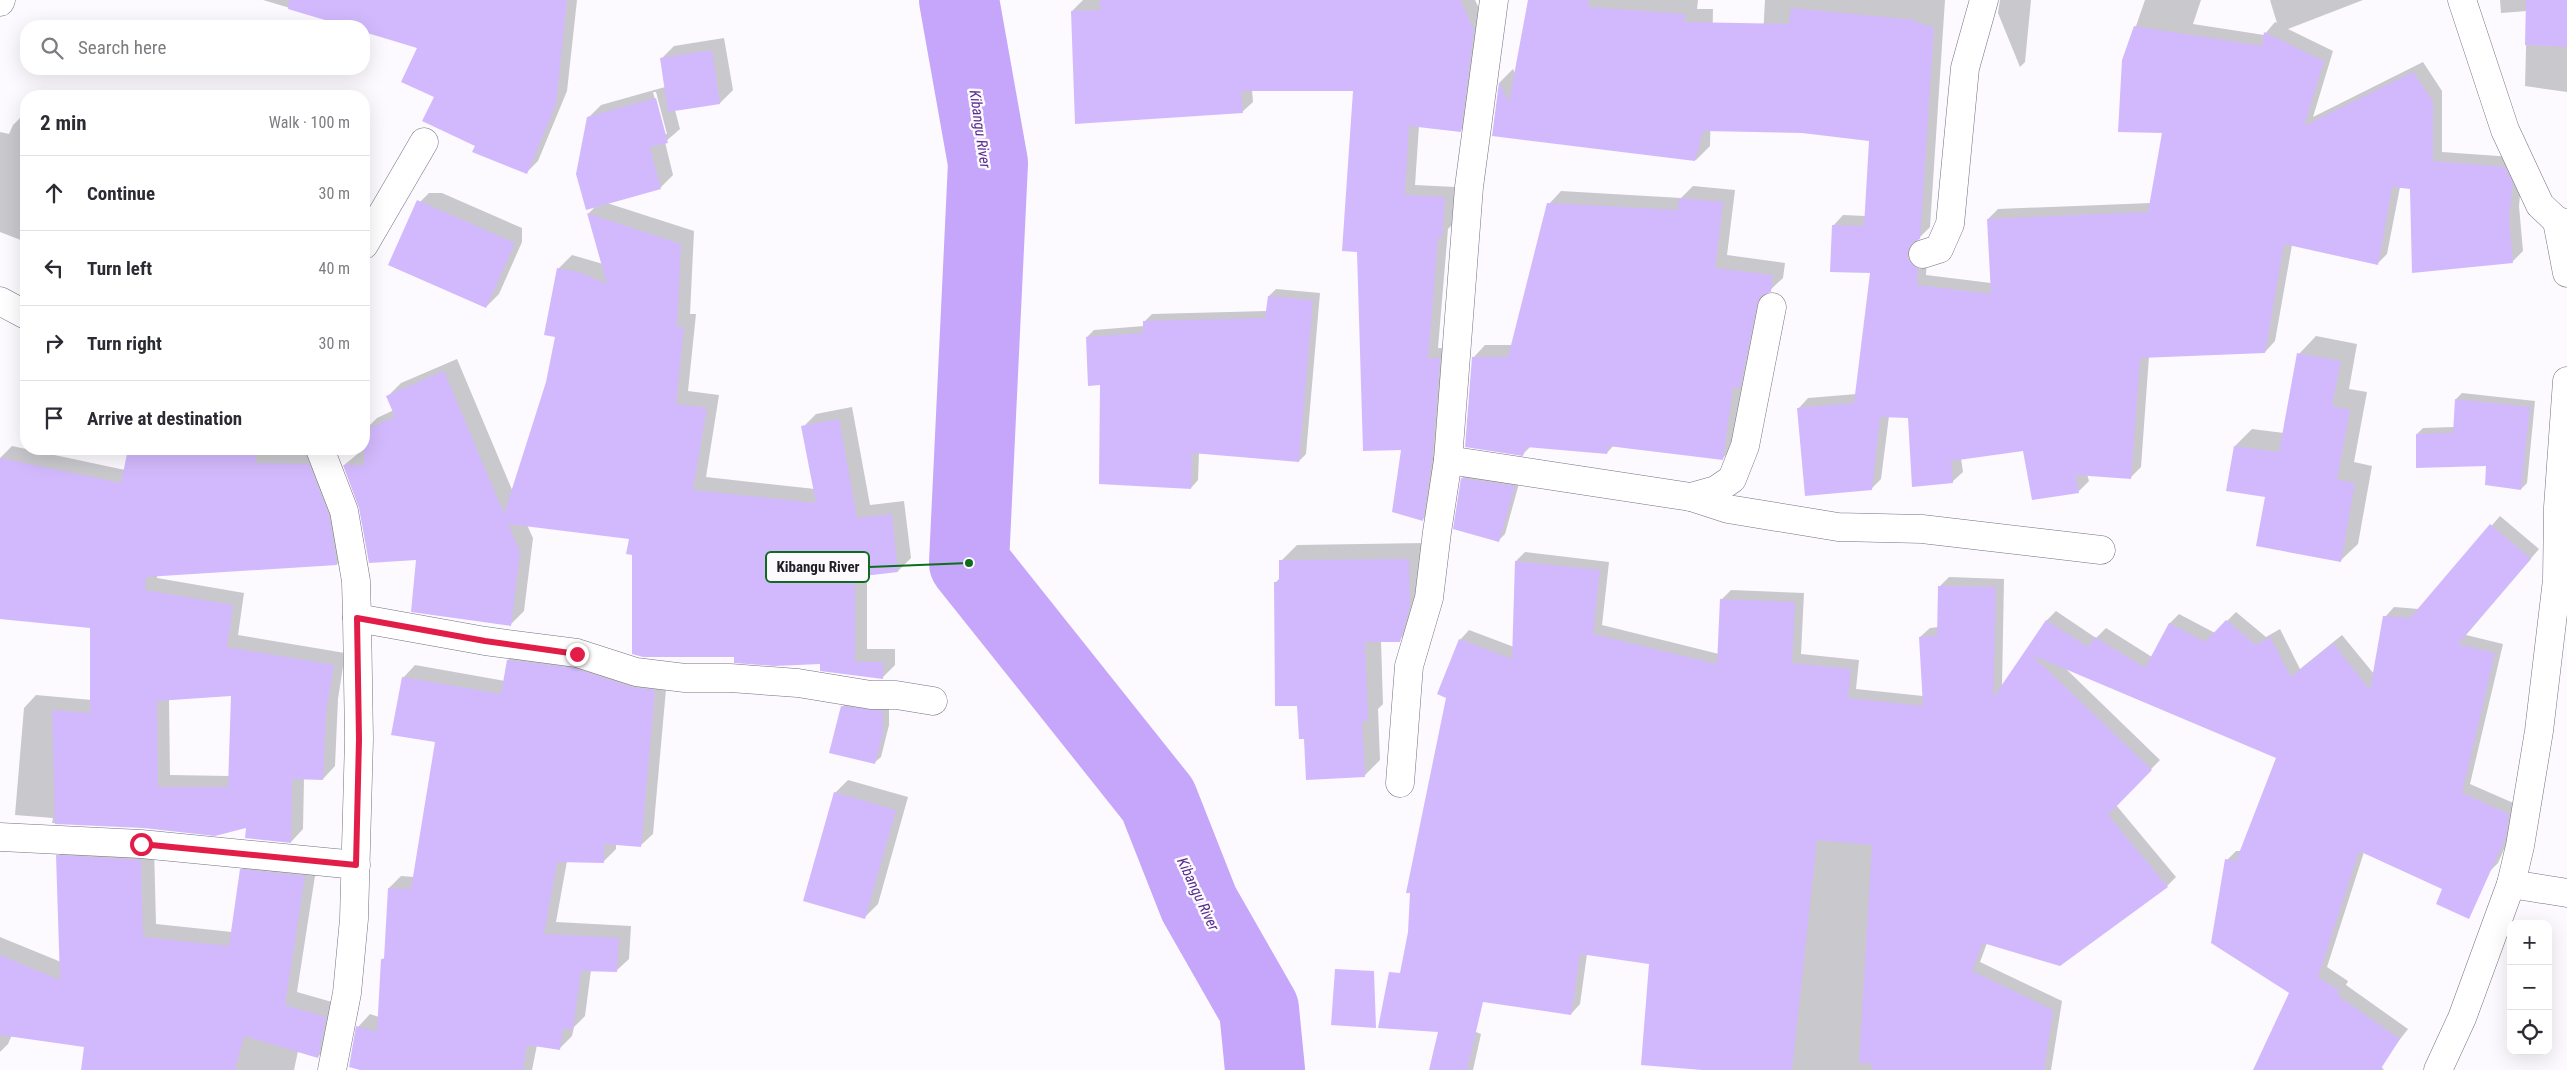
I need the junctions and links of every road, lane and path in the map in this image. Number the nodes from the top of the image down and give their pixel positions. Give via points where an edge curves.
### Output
1 (1494, 0) edge
2 (1984, 0) edge
3 (2462, 0) edge
4 (424, 142) dead end
5 (2562, 222) edge
6 (370, 235) edge
7 (1923, 254) dead end
8 (2567, 273) edge
9 (0, 301) edge
10 (1772, 307) dead end
11 (20, 312) edge
12 (2567, 380) edge
13 (322, 455) edge
14 (1448, 460) junction
15 (1692, 497) junction
16 (2101, 550) dead end
17 (357, 618) junction
18 (934, 700) dead end
19 (1400, 783) dead end
20 (0, 837) edge
21 (356, 865) junction
22 (2511, 884) junction
23 (2567, 893) edge
24 (332, 1070) edge
25 (2438, 1070) edge

1 - 14 street via 1469,187
2 - 7 street via 1965,68 1950,224 1939,249
3 - 5 street via 2505,130 2540,204
4 - 6 street
5 - 8 street
9 - 11 street
10 - 15 street via 1745,446 1732,479 1716,490
12 - 22 street via 2558,507 2558,580 2532,781
13 - 17 street via 344,511 356,582
14 - 15 street
14 - 19 street via 1429,598 1409,666
15 - 16 street via 1728,510 1838,527 1922,529
17 - 18 street via 577,654 636,672 685,678 798,683 871,695
17 - 21 street
20 - 21 street via 141,844
21 - 24 street via 347,993
22 - 23 street
22 - 25 street via 2462,1018

